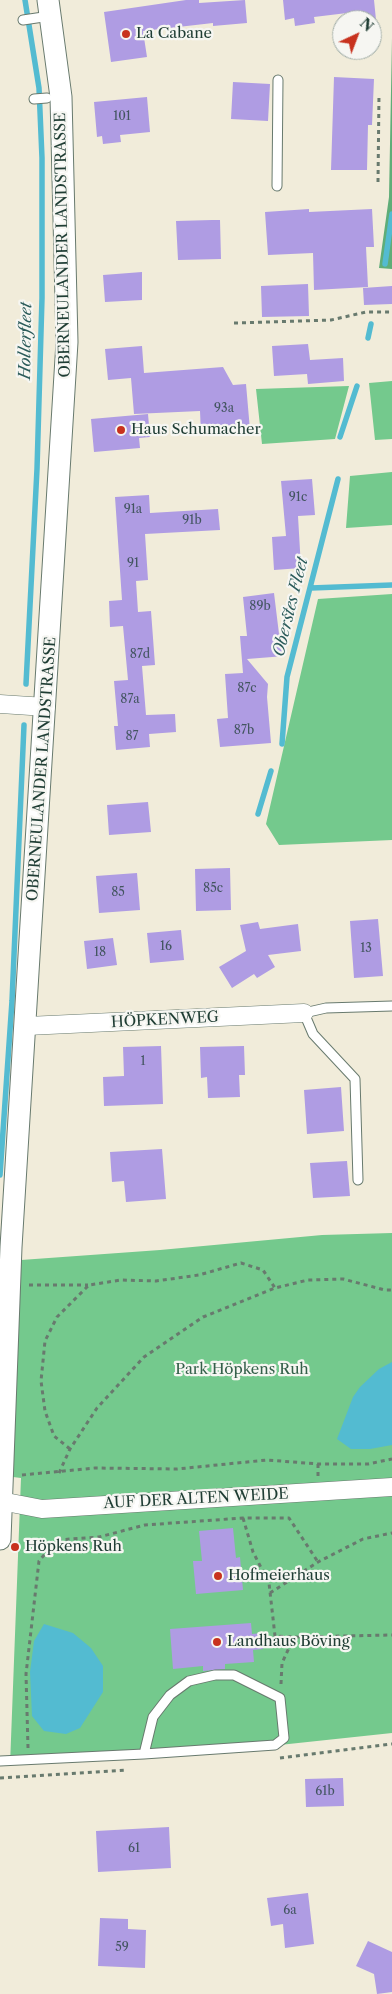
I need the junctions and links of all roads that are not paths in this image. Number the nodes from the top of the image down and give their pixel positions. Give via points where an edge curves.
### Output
1 (44, 11) edge
2 (23, 20) dead end
3 (278, 80) dead end
4 (47, 98) dead end
5 (34, 99) dead end
6 (276, 186) dead end
7 (0, 704) edge
8 (46, 707) junction
9 (392, 1006) edge
10 (304, 1013) junction
11 (26, 1026) junction
12 (358, 1180) dead end
13 (6, 1245) edge
14 (392, 1487) edge
15 (1, 1501) junction
16 (0, 1539) edge
17 (144, 1754) junction
18 (0, 1761) edge

1 - 2 lane
1 - 8 street, OBERNEULANDER LANDSTRASSE via 61,97 67,342
3 - 6 lane
4 - 5 lane
7 - 8 street
8 - 11 street, OBERNEULANDER LANDSTRASSE
9 - 10 lane via 326,1008
10 - 11 street, HÖPKENWEG
10 - 12 lane via 312,1034 355,1079
11 - 13 street, OBERNEULANDER LANDSTRASSE
13 - 15 street, OBERNEULANDER LANDSTRASSE via 10,1284
14 - 15 street, AUF DER ALTEN WEIDE via 42,1509
15 - 16 street, OBERNEULANDER LANDSTRASSE
17 - 17 lane via 153,1717 170,1695 189,1681 215,1675 234,1675 280,1698 284,1738 275,1745
17 - 18 lane

